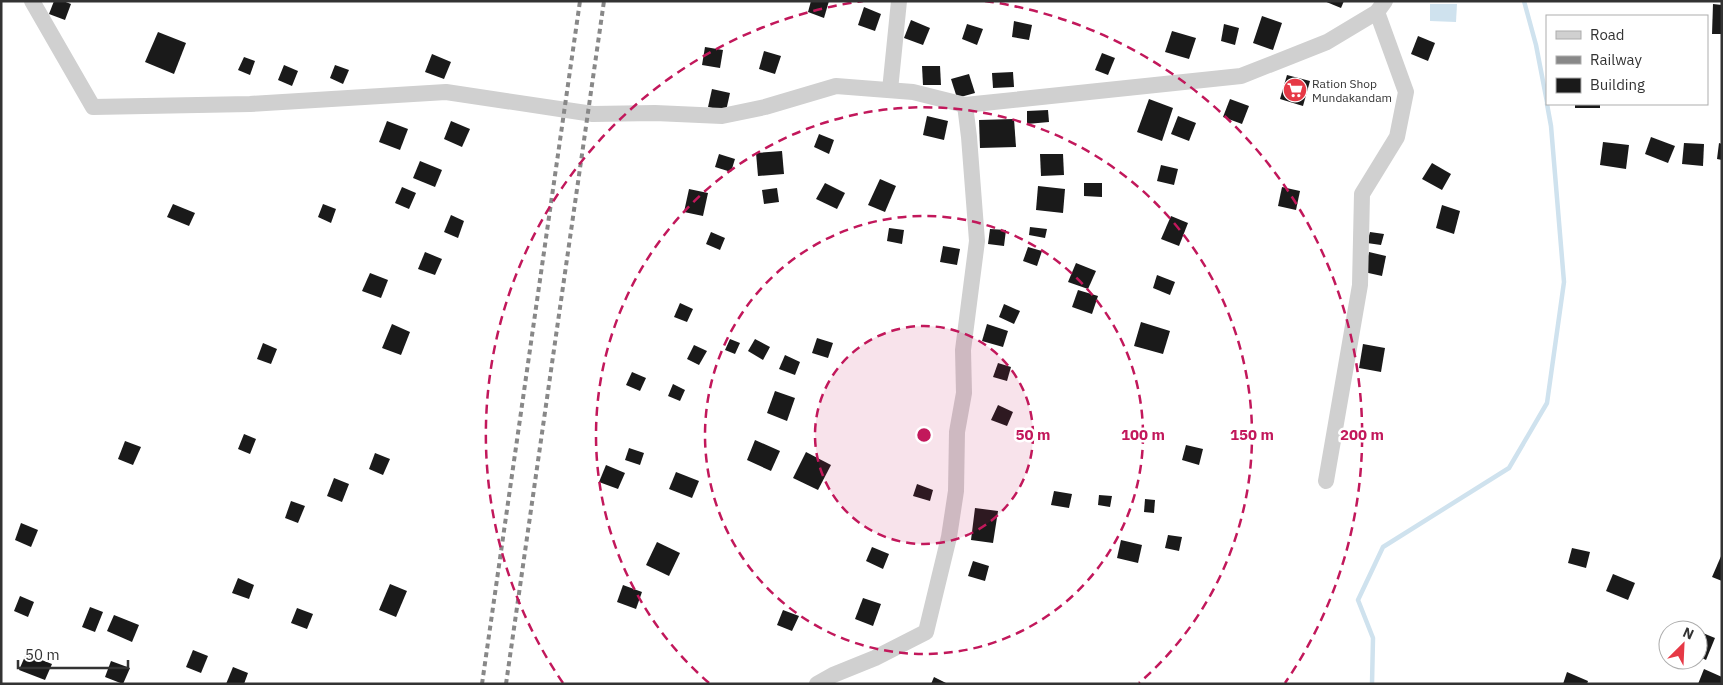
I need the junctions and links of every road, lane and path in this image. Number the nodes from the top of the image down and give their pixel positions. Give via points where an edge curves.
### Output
1 (32, 1) edge
2 (899, 1) edge
3 (1381, 6) edge
4 (890, 90) junction
5 (965, 105) junction
6 (1326, 481) dead end
7 (817, 684) edge

1 - 4 street via 93,107 250,104 446,92 593,114 722,116 836,86
2 - 4 street
3 - 5 street via 1327,42 1241,76
3 - 6 street via 1406,92 1396,137 1362,194 1360,285
4 - 5 street via 913,92
5 - 7 street via 977,241 963,350 964,393 957,432 956,491 933,607 926,632

